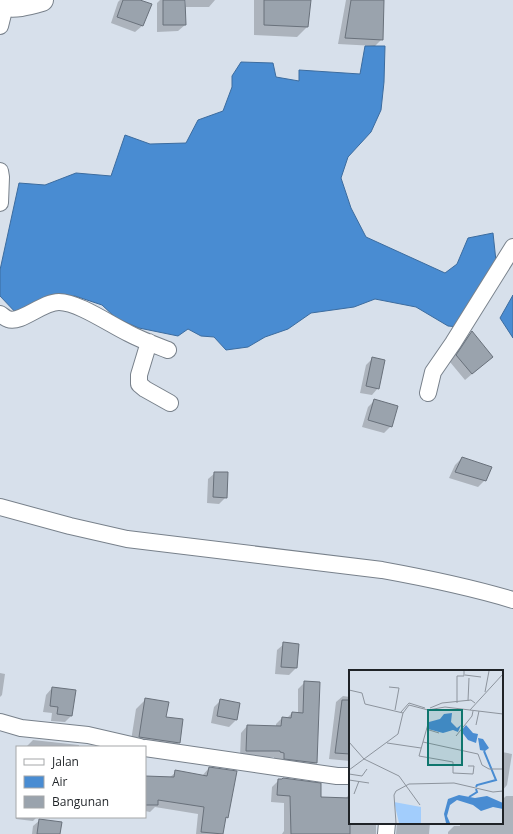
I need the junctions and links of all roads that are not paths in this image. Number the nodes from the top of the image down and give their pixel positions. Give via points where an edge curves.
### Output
1 (42, 0) edge
2 (2, 12) edge
3 (0, 171) edge
4 (0, 203) edge
5 (513, 247) edge
6 (0, 314) edge
7 (149, 342) junction
8 (168, 350) dead end
9 (428, 392) dead end
10 (170, 403) dead end
11 (0, 507) edge
12 (513, 600) edge
13 (0, 722) edge
14 (136, 746) edge
15 (146, 748) edge
16 (349, 776) edge

1 - 2 main road
3 - 4 street
5 - 9 street via 433,372
6 - 7 street via 8,319 20,319 43,306 58,302 66,303
7 - 8 street
7 - 10 street via 139,374 139,384
11 - 12 street via 127,539 382,570
13 - 14 street via 21,728 88,735
15 - 16 street

